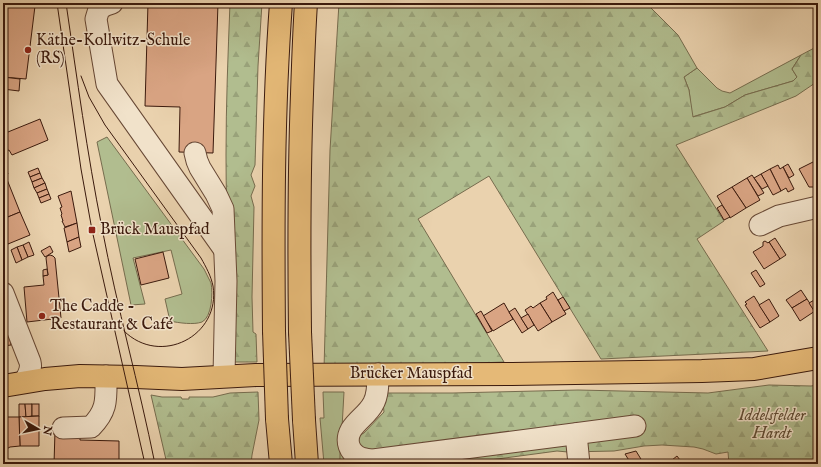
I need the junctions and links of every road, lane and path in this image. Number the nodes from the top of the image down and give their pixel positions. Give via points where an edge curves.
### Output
1 (112, 3) edge
2 (281, 3) edge
3 (306, 3) edge
4 (196, 153) dead end
5 (818, 207) edge
6 (760, 225) dead end
7 (224, 249) junction
8 (3, 293) edge
9 (818, 358) edge
10 (378, 374) junction
11 (106, 376) junction
12 (224, 376) junction
13 (24, 382) junction
14 (3, 386) edge
15 (635, 426) dead end
16 (63, 428) dead end
17 (576, 434) junction
18 (281, 464) edge
19 (307, 464) edge
20 (579, 464) edge

1 - 7 street via 99,9 96,19 106,84
2 - 18 main road, bridge via 273,258 277,419
3 - 19 main road, bridge via 300,147 299,256
4 - 7 street via 196,161 222,209
5 - 6 street via 779,216
7 - 12 street
8 - 13 street via 31,365
9 - 10 main road, Brücker Mauspfad via 754,369 702,371
10 - 12 main road, Brücker Mauspfad
10 - 17 street via 375,402 351,430 348,439 349,448 362,458 373,460
11 - 12 main road, Brücker Mauspfad via 182,379
11 - 13 main road, Brücker Mauspfad
11 - 16 street via 106,402 97,422 91,427
13 - 14 main road, Brücker Mauspfad
15 - 17 street
17 - 20 street

